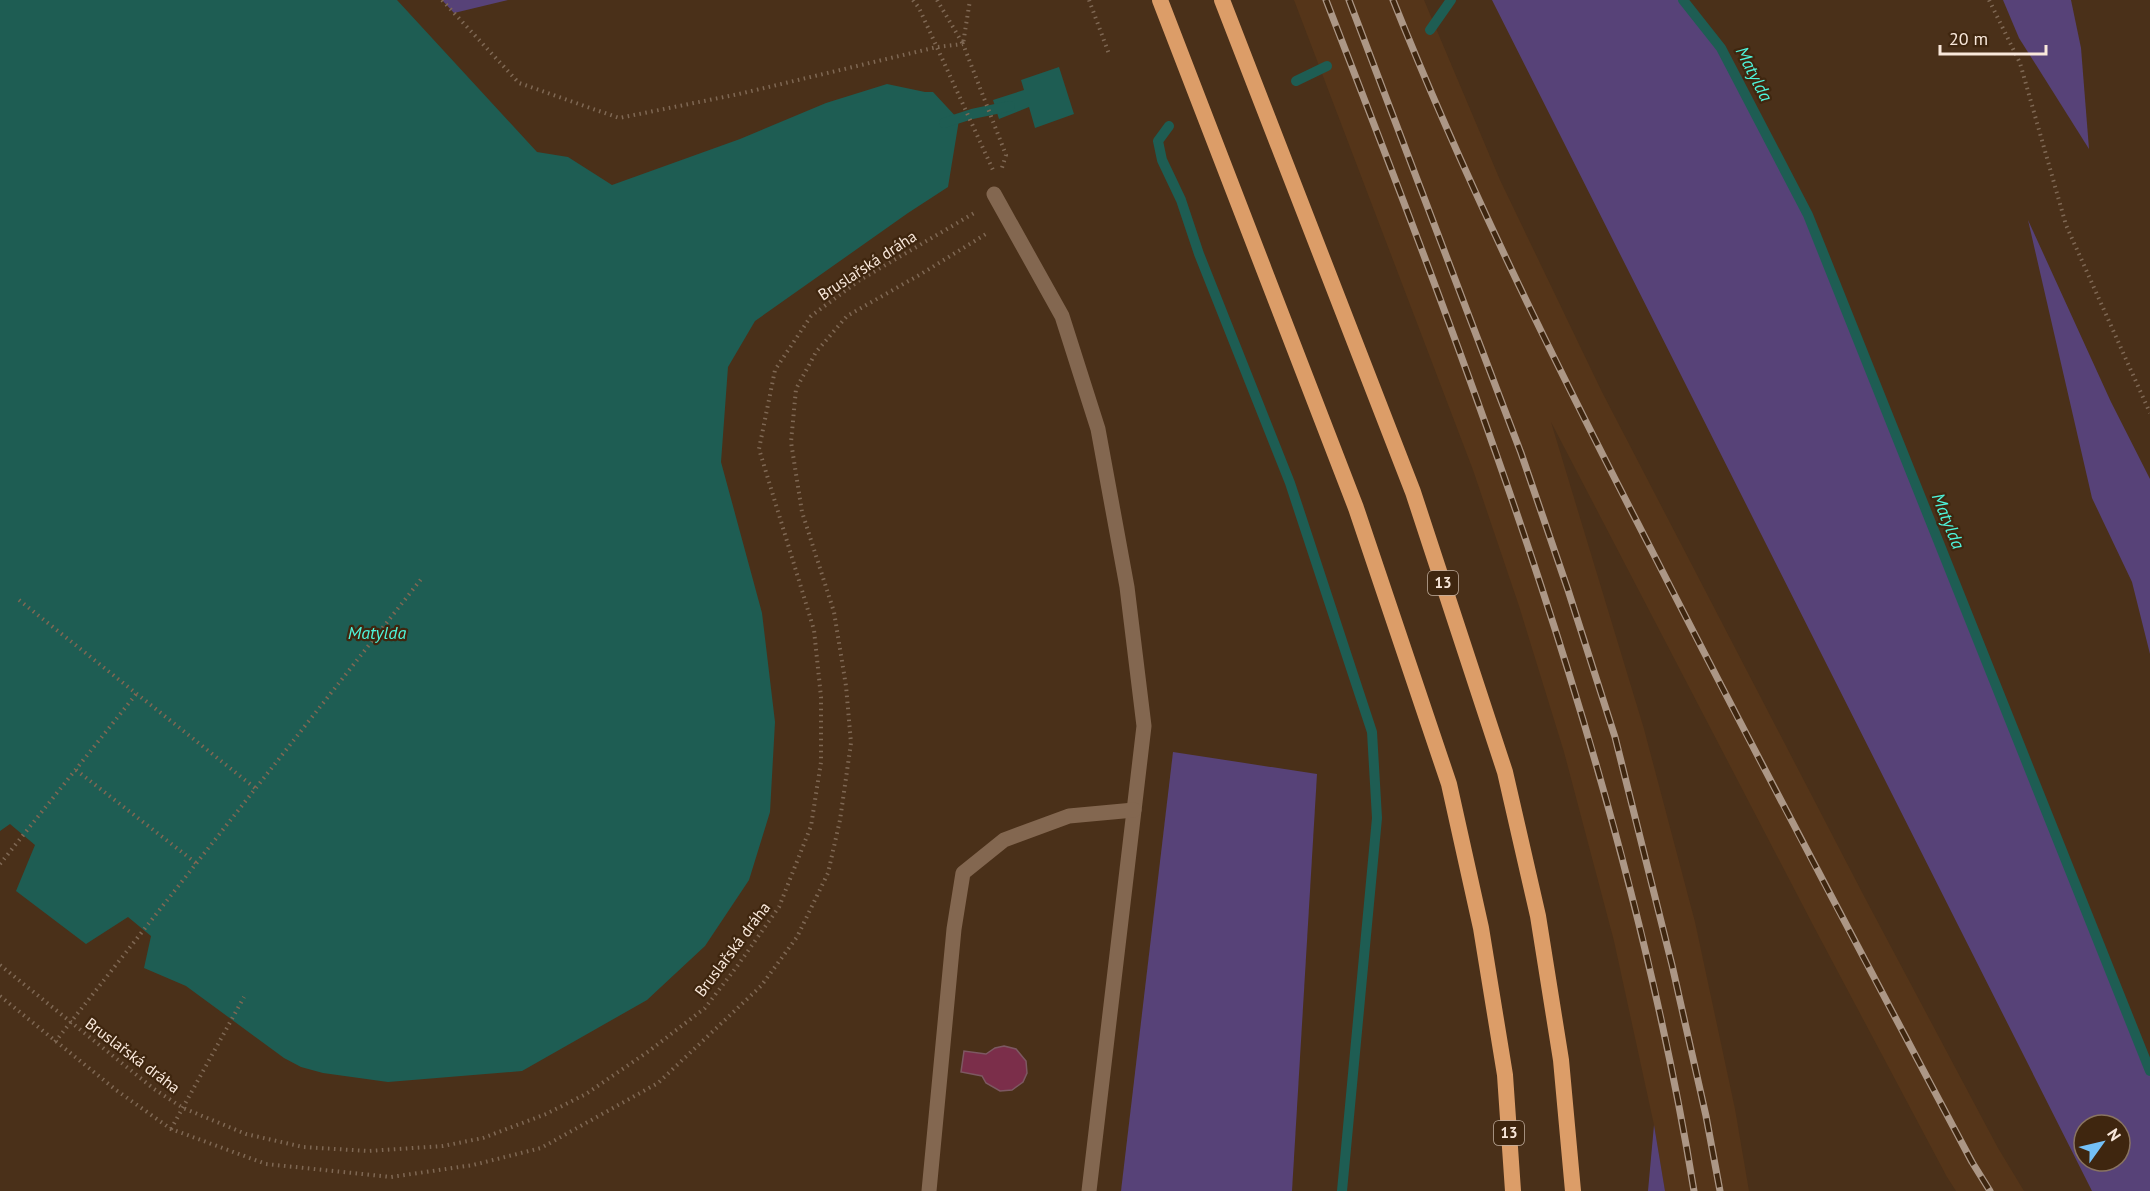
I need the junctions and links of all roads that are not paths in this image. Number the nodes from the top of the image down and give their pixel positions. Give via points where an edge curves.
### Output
1 (1161, 0) edge
2 (1222, 0) edge
3 (994, 194) road end
4 (1134, 810) junction
5 (929, 1191) edge
6 (1089, 1191) edge
7 (1513, 1191) edge
8 (1573, 1191) edge

1 - 7 highway, 13 via 1356,508 1449,784 1481,928 1505,1075
2 - 8 highway, 13 via 1413,492 1505,772 1538,916 1561,1060
3 - 4 lane via 1062,316 1098,429 1127,587 1144,726
4 - 5 lane via 1070,816 1004,840 963,873
4 - 6 lane

